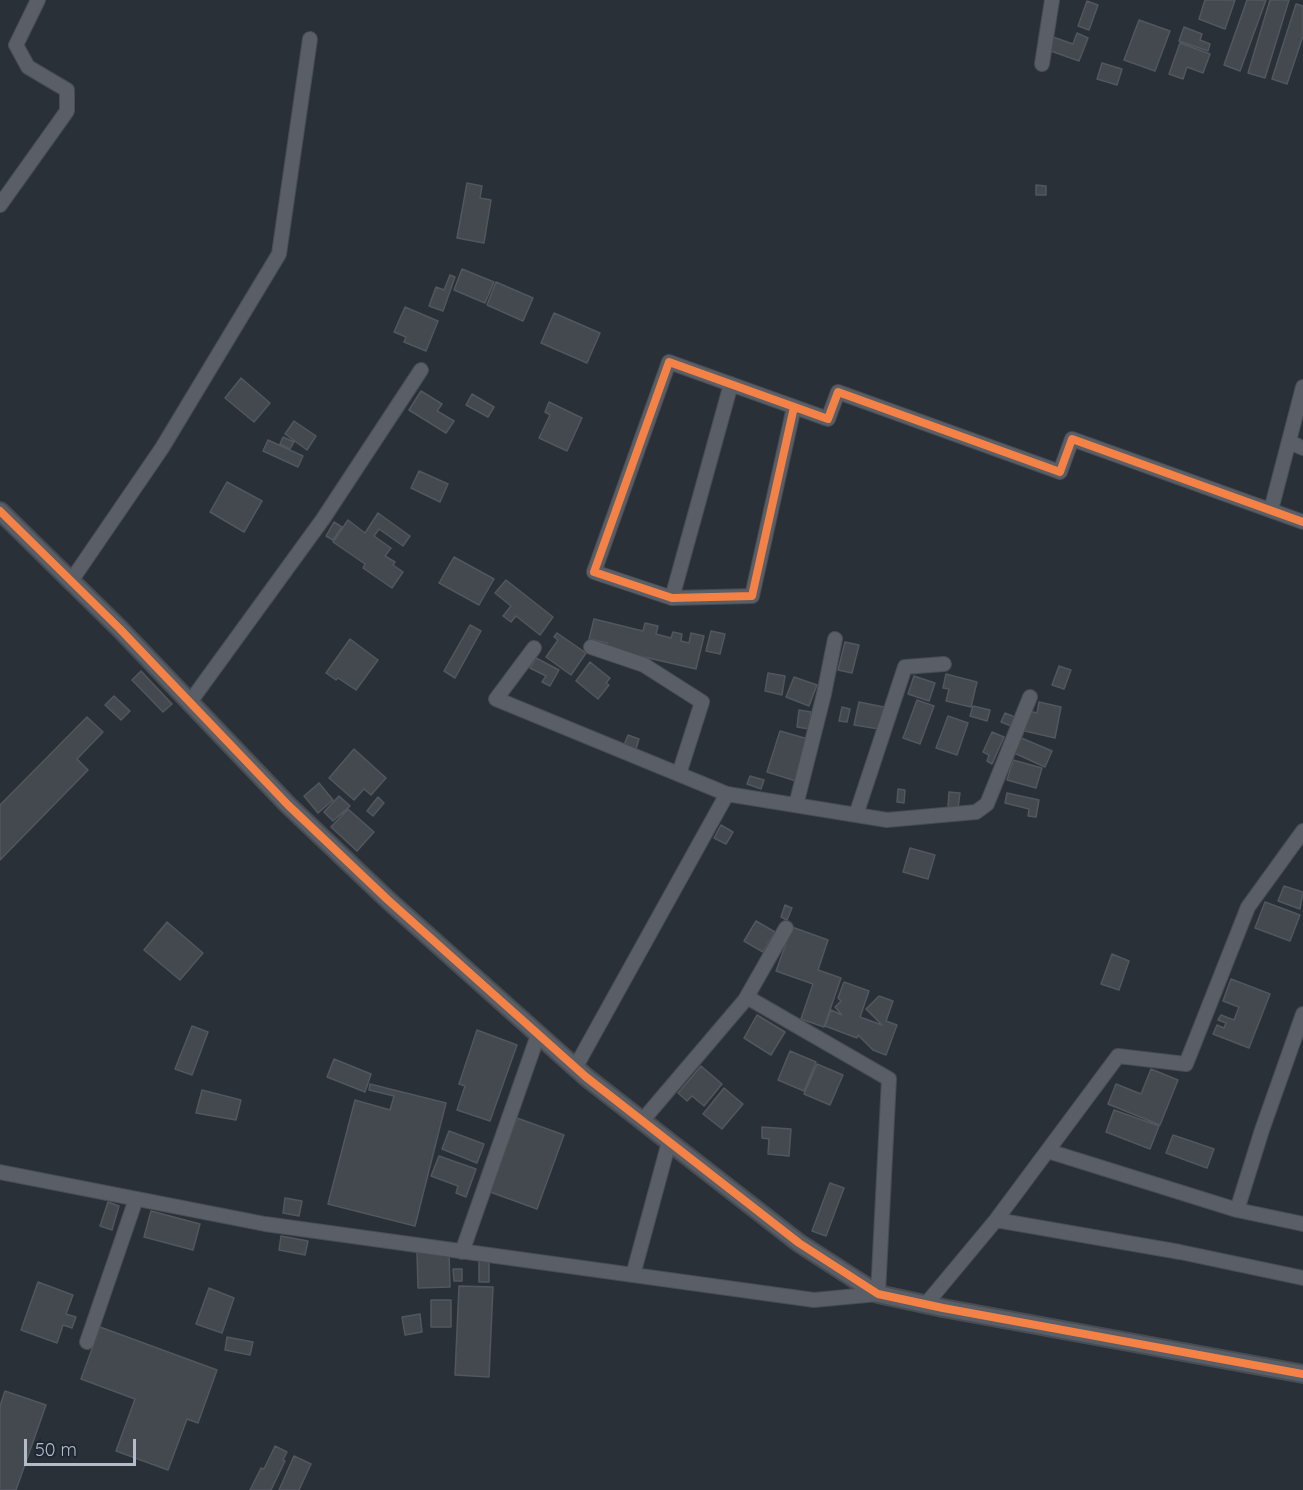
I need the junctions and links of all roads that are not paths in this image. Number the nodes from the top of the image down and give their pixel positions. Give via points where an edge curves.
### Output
1 (38, 0) edge
2 (1052, 0) edge
3 (310, 39) dead end
4 (1042, 64) dead end
5 (0, 205) edge
6 (421, 370) dead end
7 (731, 384) junction
8 (1303, 387) edge
9 (794, 407) junction
10 (1288, 442) junction
11 (1303, 448) edge
12 (1271, 510) junction
13 (0, 511) edge
14 (1303, 522) edge
15 (71, 581) junction
16 (672, 598) junction
17 (835, 639) dead end
18 (591, 647) dead end
19 (534, 648) dead end
20 (944, 664) dead end
21 (1030, 697) dead end
22 (190, 702) junction
23 (679, 774) junction
24 (727, 794) junction
25 (796, 805) junction
26 (856, 814) junction
27 (1303, 831) edge
28 (786, 928) dead end
29 (752, 1000) dead end
30 (1303, 1014) edge
31 (538, 1035) junction
32 (575, 1068) junction
33 (642, 1121) junction
34 (669, 1142) junction
35 (1048, 1151) junction
36 (0, 1172) edge
37 (136, 1199) junction
38 (1237, 1210) junction
39 (996, 1220) junction
40 (1303, 1224) edge
41 (462, 1251) junction
42 (633, 1275) junction
43 (1303, 1278) edge
44 (878, 1294) junction
45 (926, 1304) junction
46 (87, 1342) dead end
47 (1303, 1374) edge

1 - 5 street via 16,45 28,67 67,90 67,111
2 - 4 street
3 - 15 street via 279,254 162,448
6 - 22 street via 323,519
7 - 9 street
7 - 16 street
7 - 16 street via 669,362 594,572
8 - 10 street
9 - 12 street via 828,419 838,392 1060,472 1072,439
9 - 16 street via 752,596
10 - 11 street
10 - 12 street
12 - 14 street
13 - 15 street
15 - 22 street
17 - 25 street
18 - 23 street via 644,665 702,702
19 - 23 street via 496,699
20 - 26 street via 905,667
21 - 26 street via 987,804 976,812 887,819
22 - 31 street via 288,806
23 - 24 street
24 - 25 street
24 - 32 street
25 - 26 street
27 - 35 street via 1248,907 1186,1064 1118,1056
28 - 33 street via 745,1000
29 - 44 street via 889,1079
30 - 38 street
31 - 32 street
31 - 41 street
32 - 33 street
33 - 34 street
34 - 42 street
34 - 44 street via 799,1243
35 - 38 street
35 - 39 street
36 - 37 street
37 - 41 street via 265,1224
37 - 46 street
38 - 40 street
39 - 43 street
39 - 45 street
41 - 42 street
42 - 44 street via 814,1300
44 - 45 street
45 - 47 street

